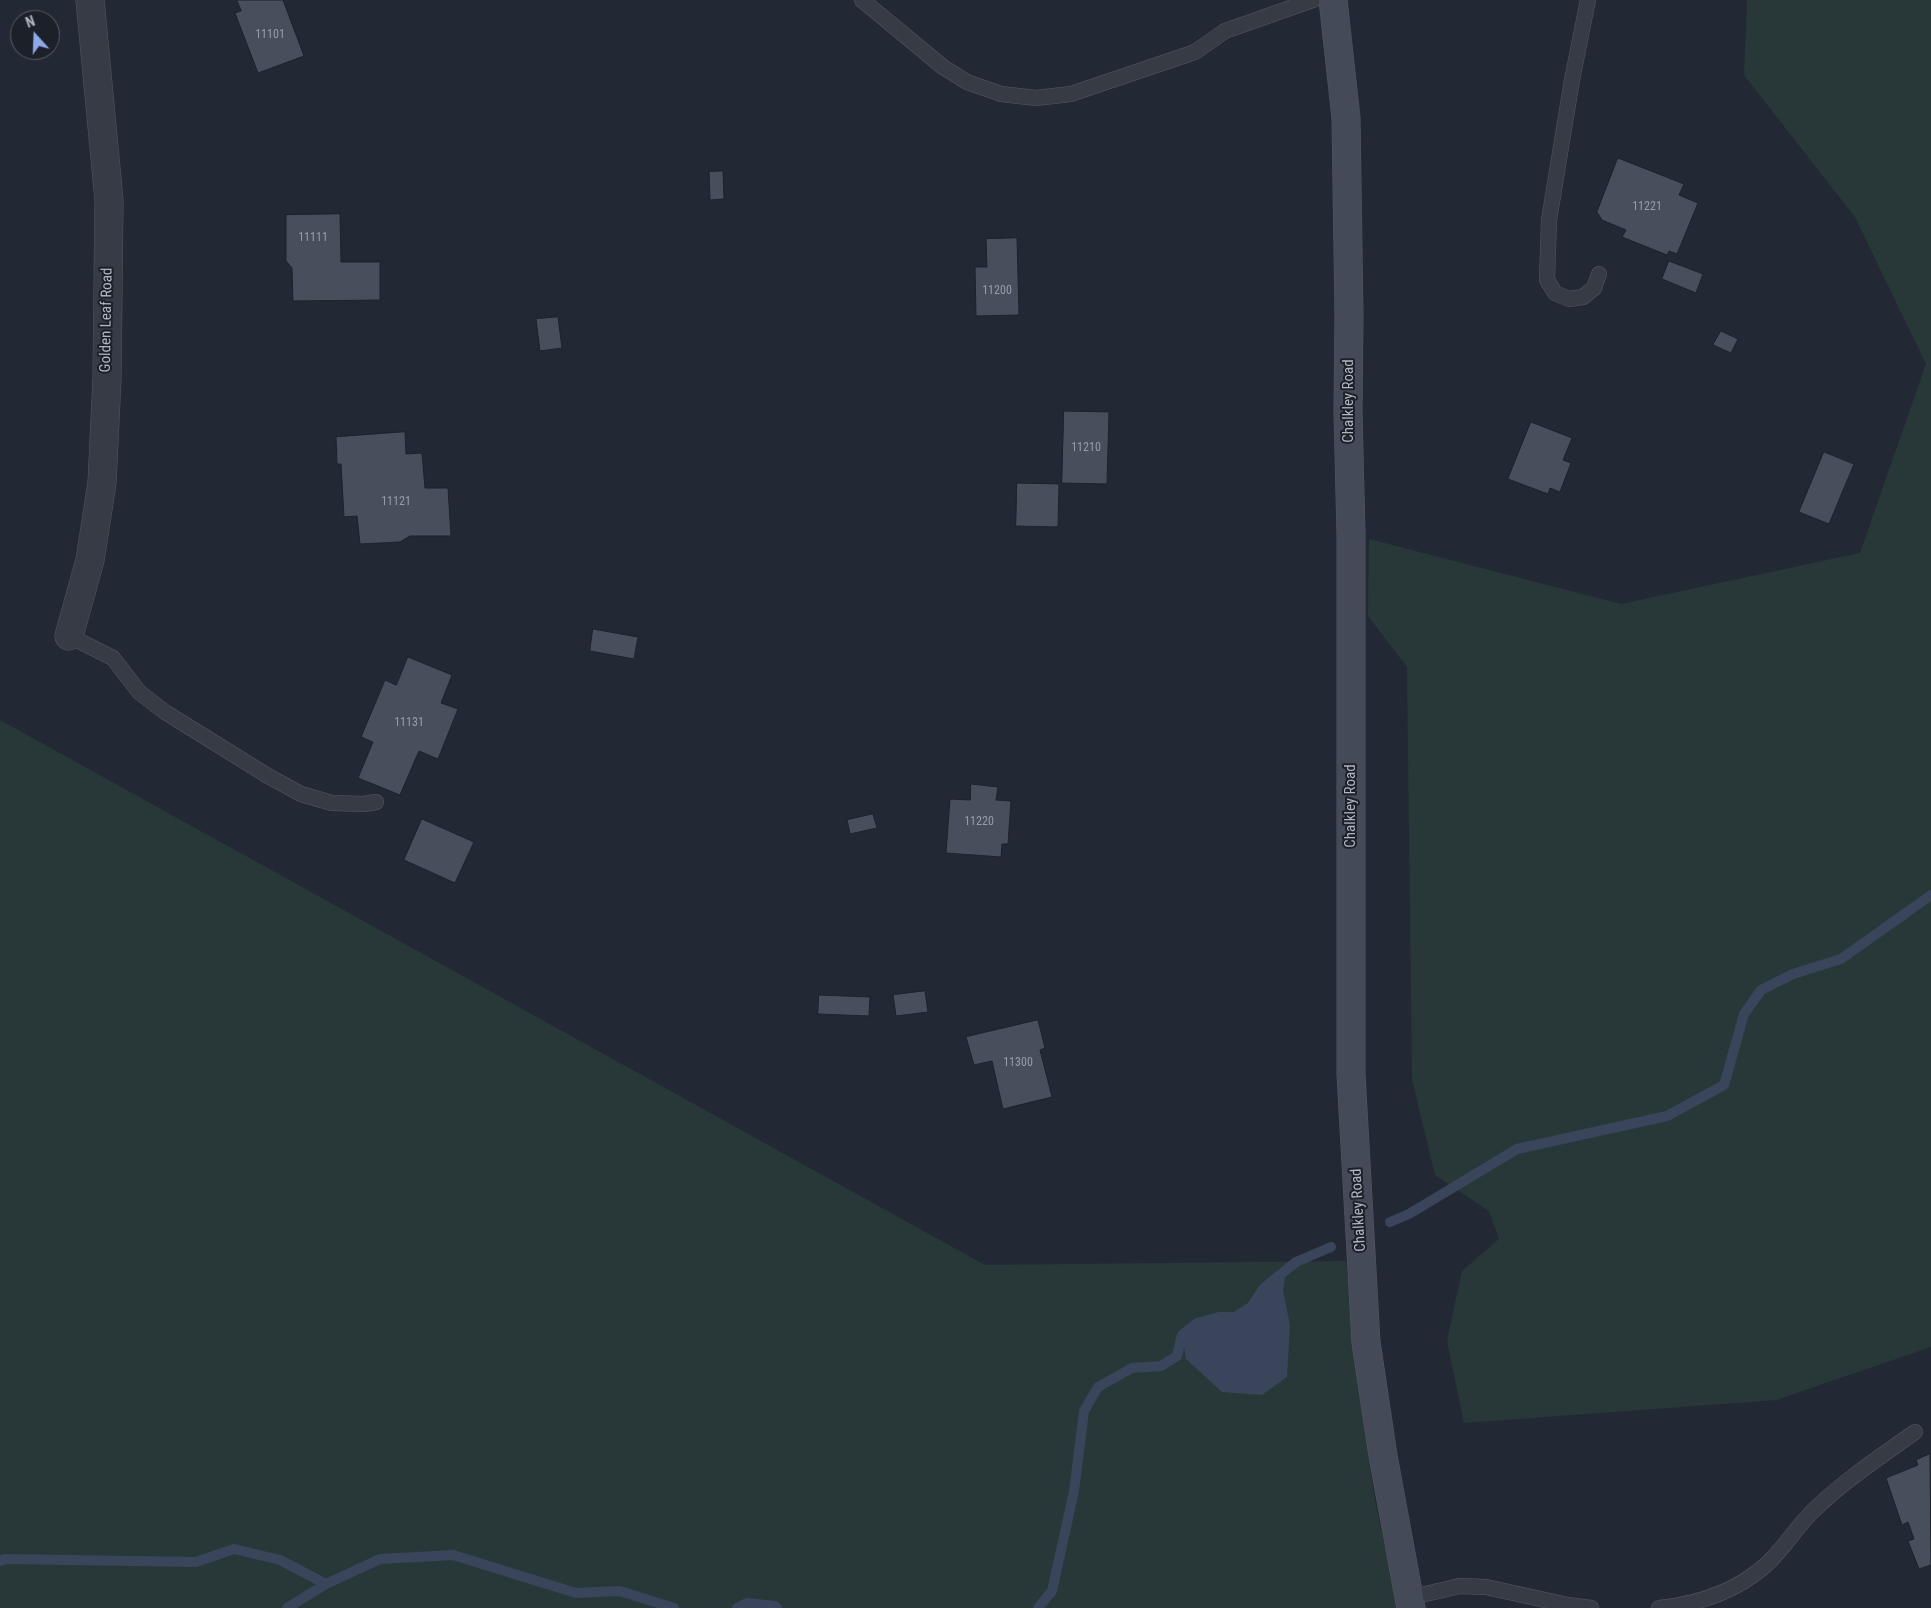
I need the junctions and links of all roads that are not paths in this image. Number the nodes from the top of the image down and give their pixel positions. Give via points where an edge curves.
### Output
1 (90, 0) edge
2 (862, 0) edge
3 (1313, 0) edge
4 (1333, 0) edge
5 (1588, 0) edge
6 (1599, 274) dead end
7 (69, 636) joint
8 (376, 802) dead end
9 (1915, 1432) dead end
10 (1409, 1603) edge
11 (1591, 1608) edge
12 (1659, 1608) edge

1 - 7 street, Golden Leaf Road via 109,200 107,378 102,482 90,560
2 - 3 lane via 943,67 967,82 1001,94 1036,98 1071,94 1195,52 1225,31
4 - 10 street, Chalkley Road via 1346,118 1351,534 1351,1074 1366,1342
5 - 6 lane via 1549,220 1547,280 1555,292 1569,299 1583,297 1594,288
7 - 8 lane via 114,658 139,692 165,712 284,785 332,803
9 - 12 lane via 1852,1477 1814,1510 1767,1563 1741,1584 1713,1597
10 - 11 lane via 1460,1586

